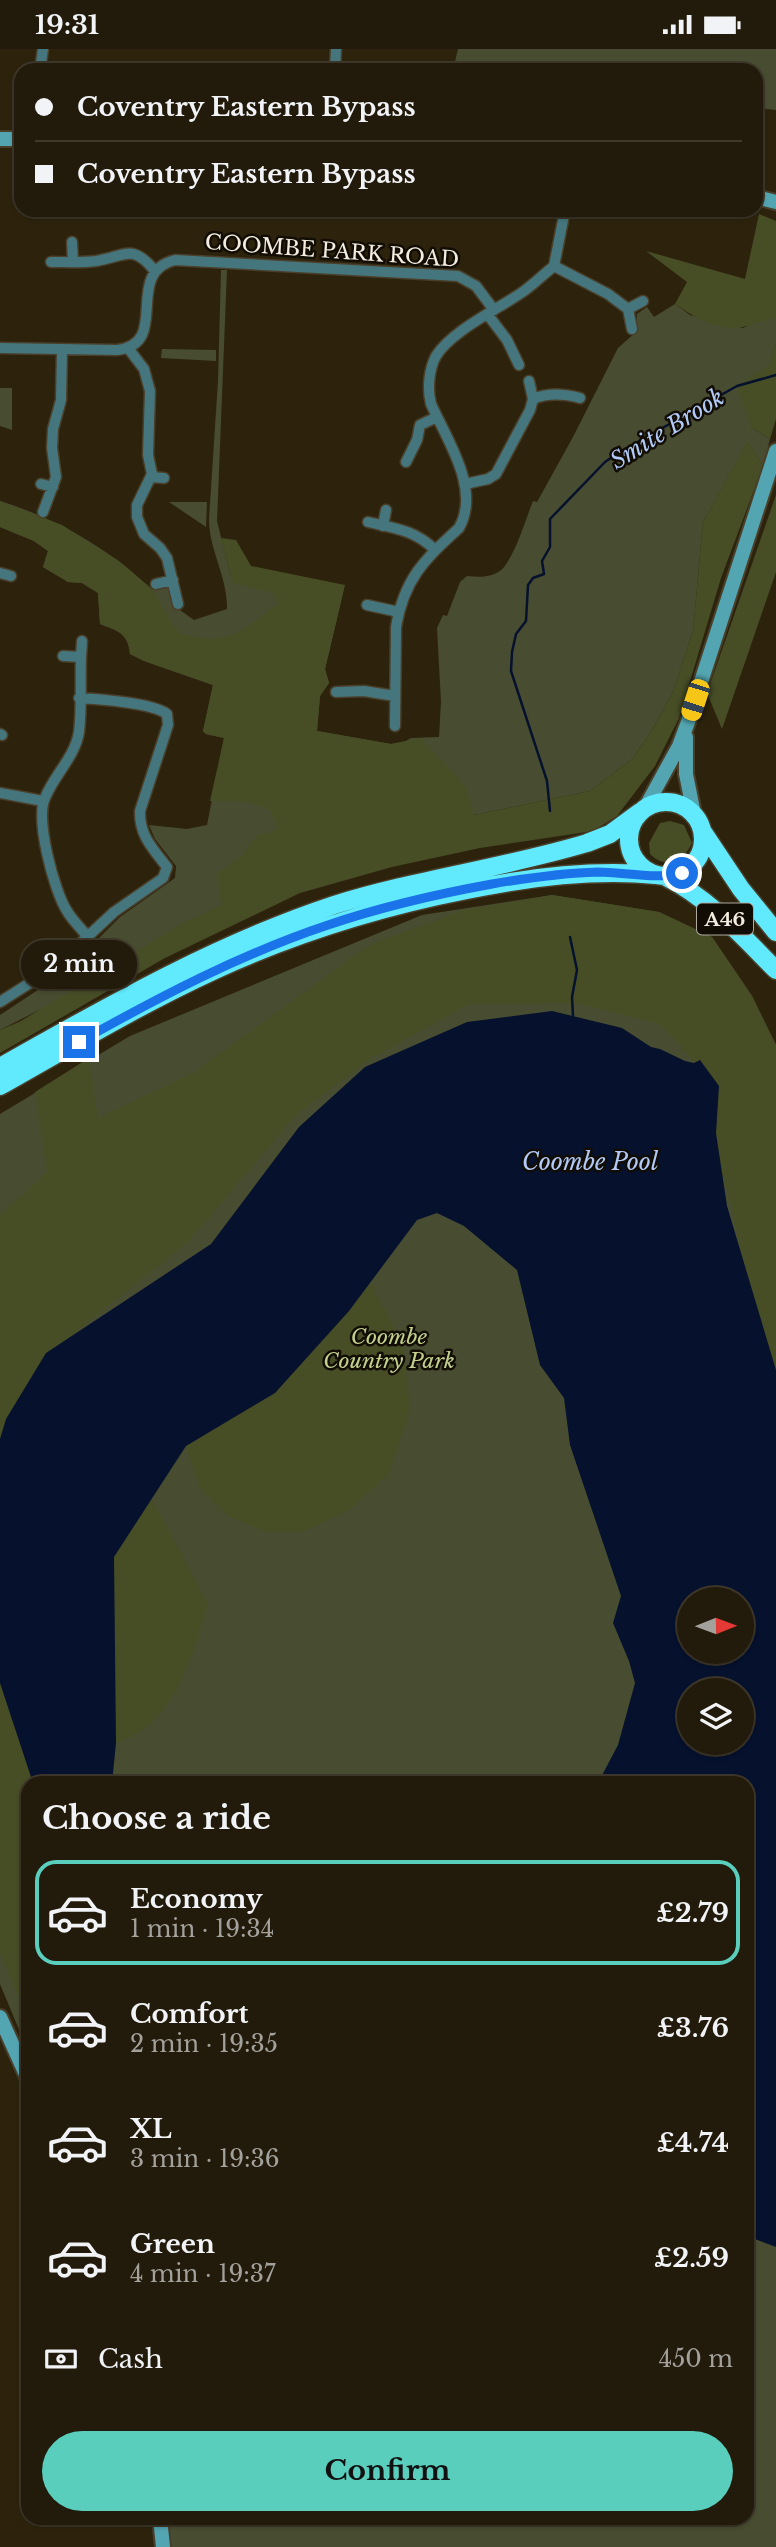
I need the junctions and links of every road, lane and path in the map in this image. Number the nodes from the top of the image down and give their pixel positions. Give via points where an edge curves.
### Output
1 (43, 49) edge
2 (41, 63) dead end
3 (564, 217) edge
4 (72, 242) dead end
5 (51, 262) dead end
6 (73, 262) junction
7 (554, 266) junction
8 (155, 271) junction
9 (643, 301) dead end
10 (628, 309) junction
11 (491, 312) junction
12 (632, 329) dead end
13 (0, 348) edge
14 (128, 348) junction
15 (62, 350) junction
16 (519, 365) dead end
17 (529, 381) dead end
18 (580, 398) dead end
19 (533, 399) junction
20 (436, 417) junction
21 (776, 451) edge
22 (406, 462) dead end
23 (151, 477) junction
24 (164, 478) dead end
25 (41, 484) dead end
26 (465, 484) junction
27 (52, 487) junction
28 (386, 510) dead end
29 (43, 512) dead end
30 (368, 522) dead end
31 (383, 526) junction
32 (435, 550) junction
33 (0, 573) edge
34 (11, 576) dead end
35 (173, 580) junction
36 (156, 584) dead end
37 (178, 604) dead end
38 (368, 605) dead end
39 (399, 612) junction
40 (82, 641) dead end
41 (63, 656) dead end
42 (81, 657) junction
43 (336, 692) dead end
44 (395, 696) junction
45 (79, 698) junction
46 (688, 722) junction
47 (395, 726) dead end
48 (0, 793) edge
49 (43, 801) junction
50 (642, 810) junction
51 (694, 814) junction
52 (703, 832) junction
53 (661, 876) junction
54 (776, 932) edge
55 (88, 936) junction
56 (776, 970) edge
57 (0, 1002) edge
58 (0, 1066) edge
59 (0, 1086) edge
60 (0, 2017) edge
61 (21, 2064) edge
62 (161, 2525) edge
63 (163, 2547) edge

1 - 2 street
3 - 7 street
4 - 6 street
5 - 6 street
6 - 8 street via 137,254
7 - 10 street
7 - 11 street
8 - 11 street, COOMBE PARK ROAD via 175,260 458,275 476,286
8 - 14 street via 147,286 145,330
9 - 10 street
10 - 12 street
11 - 16 street, COOMBE PARK ROAD
11 - 20 street via 447,342 436,357 428,393
13 - 15 street
14 - 15 street
14 - 23 street via 148,378
15 - 27 street
17 - 19 street
18 - 19 street via 541,395
19 - 26 street via 496,474
20 - 22 street via 420,425
20 - 26 street
21 - 46 main road
23 - 24 street
23 - 35 street via 136,517 144,534 167,558
25 - 27 street
26 - 32 street via 463,521
27 - 29 street
28 - 31 street
30 - 31 street
31 - 32 street via 408,531
32 - 39 street via 418,567
33 - 34 street
35 - 36 street
35 - 37 street
38 - 39 street
39 - 44 street
40 - 42 street
41 - 42 street
42 - 45 street
43 - 44 street
44 - 47 street
45 - 49 street via 74,749
45 - 55 street via 158,709 168,719 140,811 145,838 166,872
46 - 50 main road
46 - 51 main road via 686,774
48 - 49 street
49 - 55 street via 50,868 67,913
50 - 51 highway via 671,802
50 - 53 highway via 630,830 630,848 640,866
50 - 58 highway via 610,834 587,843 375,893 294,919 139,990
51 - 52 highway
52 - 53 highway via 702,849 693,864 682,873
52 - 54 highway, A46
53 - 56 highway, A46 via 699,896
53 - 59 highway, A46 via 596,872 493,884 328,925 215,970
55 - 57 street via 55,967
60 - 61 main road
62 - 63 main road

